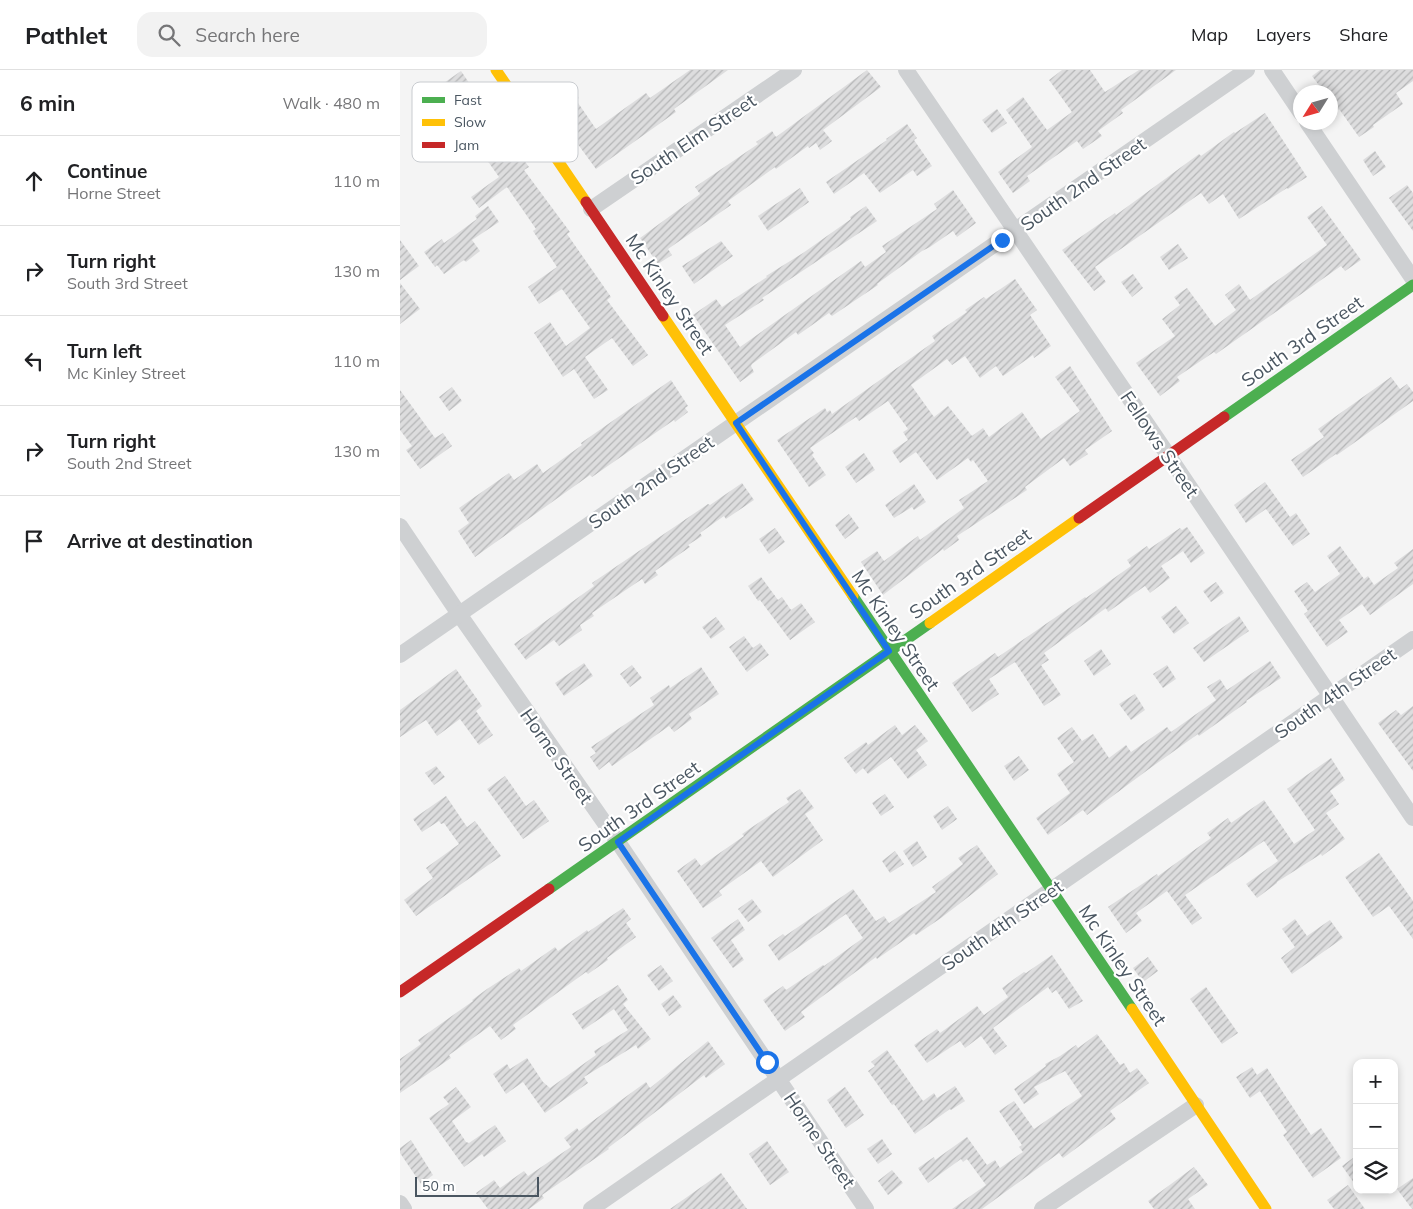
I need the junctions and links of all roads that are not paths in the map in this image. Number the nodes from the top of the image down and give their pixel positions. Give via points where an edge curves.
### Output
1 (496, 70) edge
2 (794, 70) edge
3 (906, 70) edge
4 (1247, 70) edge
5 (1272, 70) edge
6 (504, 82) edge
7 (1293, 102) edge
8 (1312, 130) edge
9 (560, 162) edge
10 (592, 209) junction
11 (1015, 231) junction
12 (1413, 278) edge
13 (1413, 285) edge
14 (736, 423) junction
15 (1168, 455) junction
16 (400, 526) edge
17 (459, 614) junction
18 (1413, 639) edge
19 (889, 651) junction
20 (400, 655) edge
21 (1331, 696) junction
22 (1413, 818) edge
23 (618, 842) junction
24 (1052, 890) junction
25 (400, 992) edge
26 (779, 1080) junction
27 (1196, 1105) junction
28 (400, 1203) edge
29 (404, 1209) edge
30 (591, 1209) edge
31 (866, 1209) edge
32 (1042, 1209) edge
33 (1266, 1209) edge

1 - 6 street, Mc Kinley Street
2 - 10 street, South Elm Street
3 - 11 street, Fellows Street
4 - 11 street, South 2nd Street
5 - 7 street
8 - 12 street
9 - 10 street, Mc Kinley Street
10 - 14 street, Mc Kinley Street
11 - 14 street, South 2nd Street
11 - 15 street, Fellows Street
13 - 15 street, South 3rd Street
14 - 17 street, South 2nd Street
14 - 19 street, Mc Kinley Street
15 - 19 street, South 3rd Street
15 - 21 street, Fellows Street
16 - 17 street, Horne Street
17 - 20 street, South 2nd Street
17 - 23 street, Horne Street
18 - 21 street, South 4th Street
19 - 23 street, South 3rd Street
19 - 24 street, Mc Kinley Street
21 - 22 street, Fellows Street
21 - 24 street, South 4th Street
23 - 25 street, South 3rd Street
23 - 26 street, Horne Street
24 - 26 street, South 4th Street
24 - 27 street, Mc Kinley Street
26 - 30 street, South 4th Street
26 - 31 street, Horne Street
27 - 32 street
27 - 33 street, Mc Kinley Street
28 - 29 street

